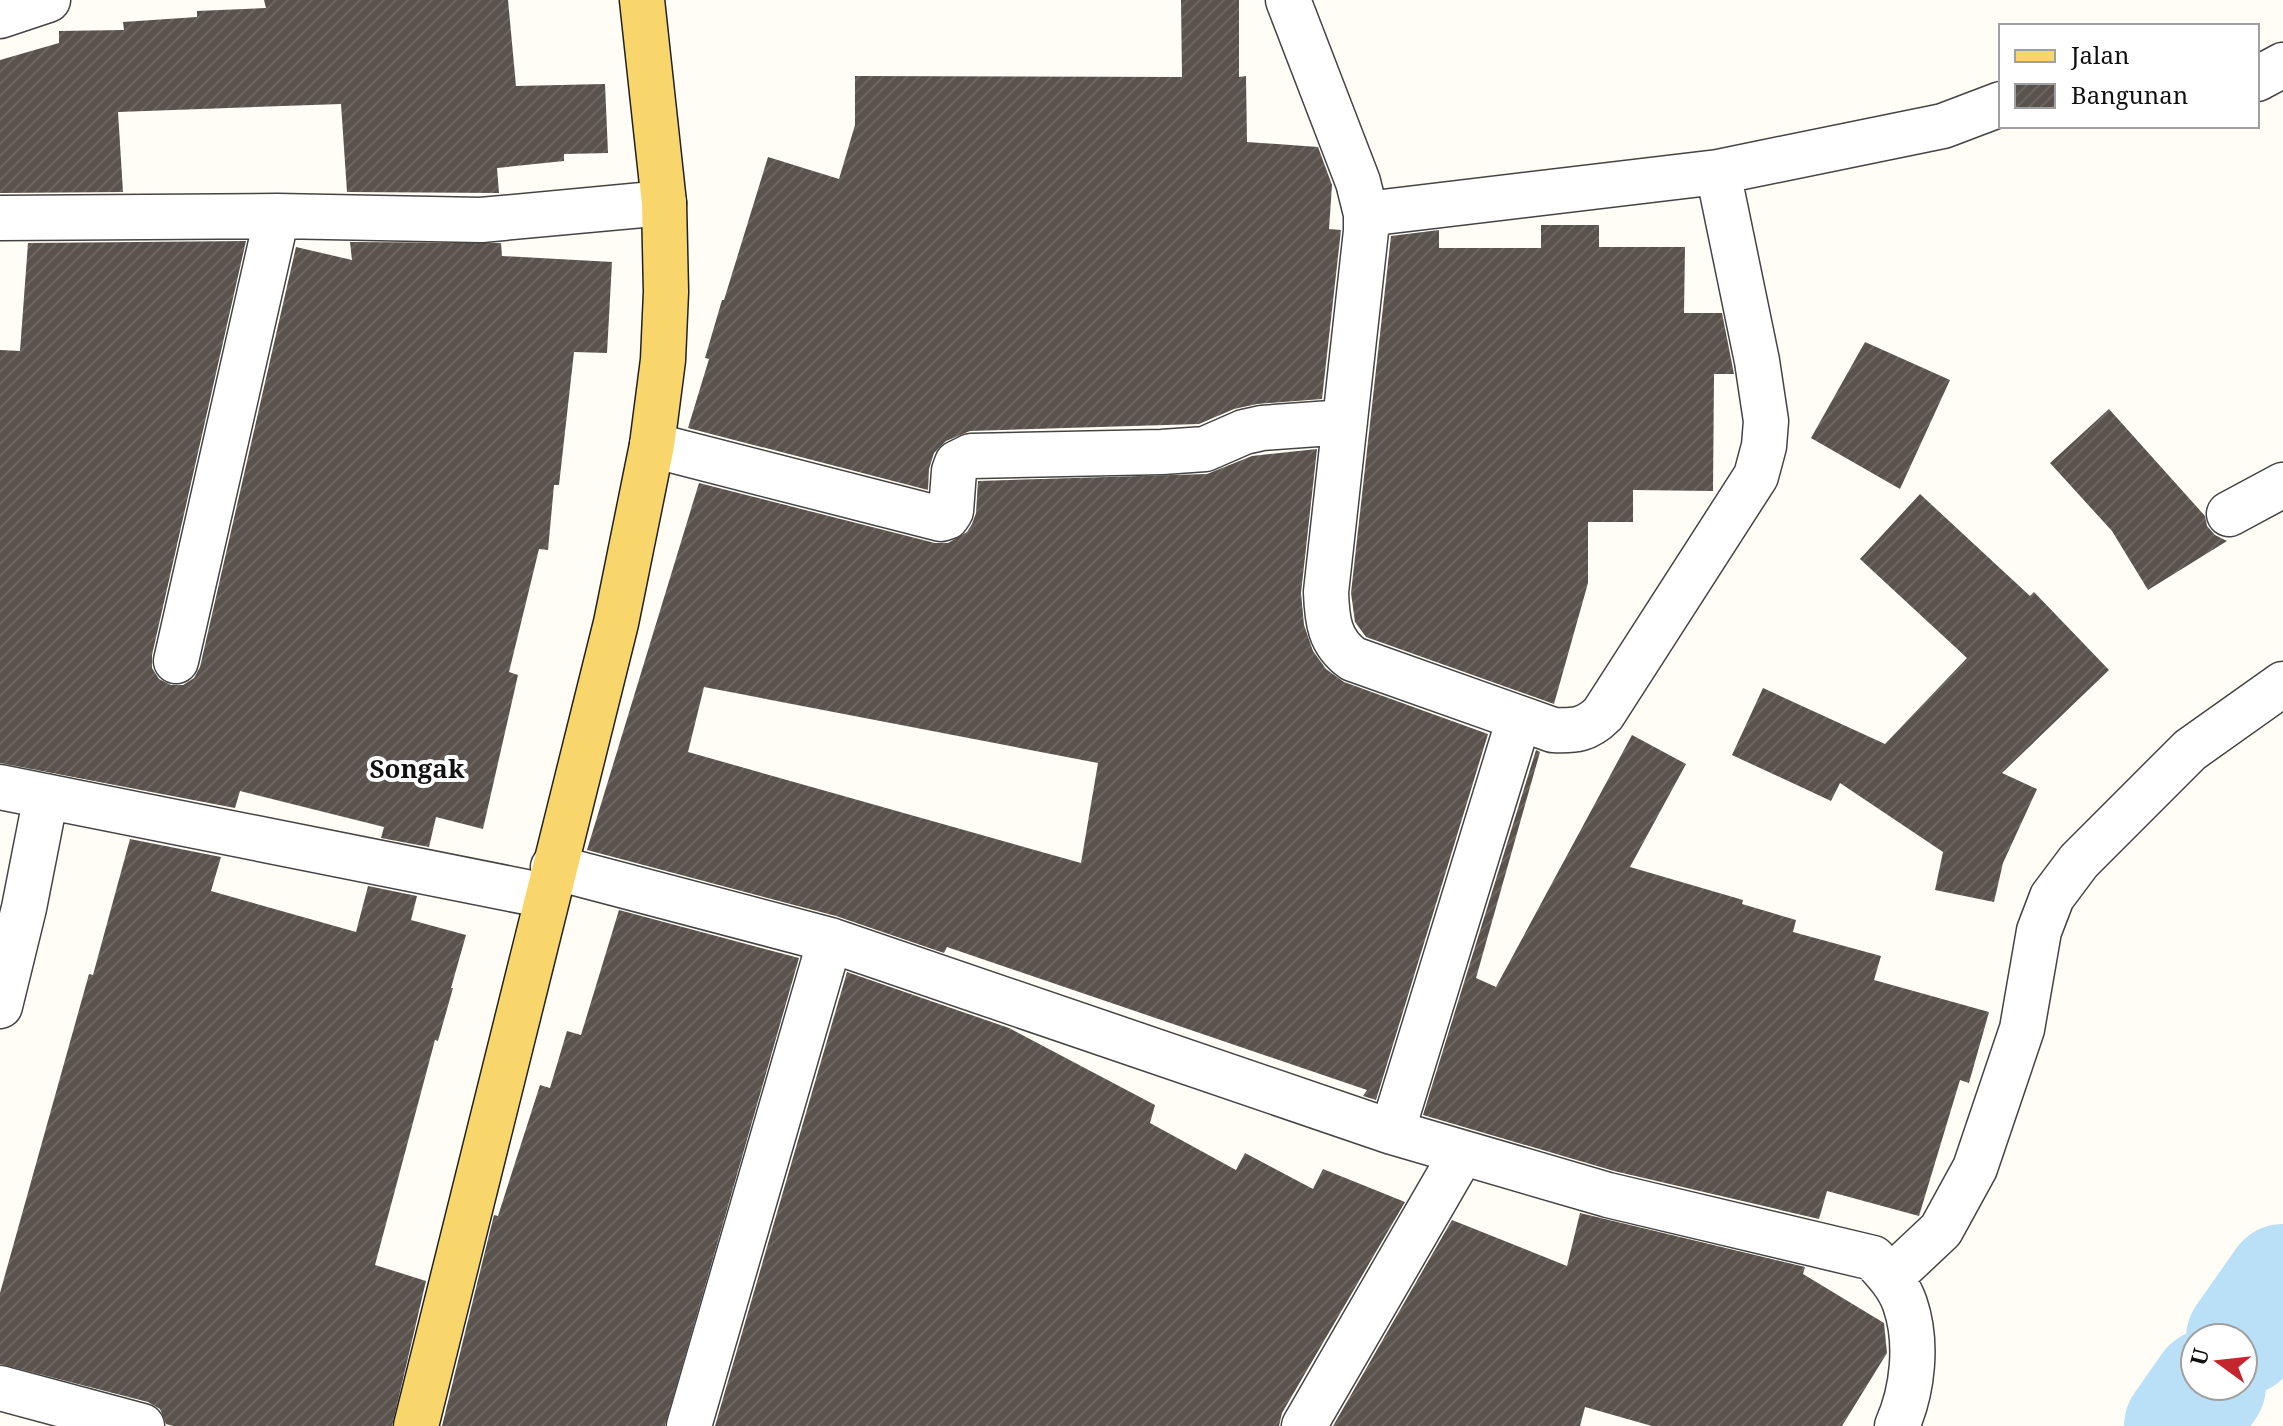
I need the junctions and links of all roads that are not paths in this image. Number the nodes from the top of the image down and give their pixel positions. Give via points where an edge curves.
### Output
1 (48, 0) edge
2 (642, 0) edge
3 (1288, 0) edge
4 (0, 16) edge
5 (2283, 65) edge
6 (2259, 78) edge
7 (1999, 105) edge
8 (1718, 172) junction
9 (664, 203) junction
10 (1366, 214) junction
11 (277, 216) junction
12 (0, 218) edge
13 (1345, 422) junction
14 (652, 445) junction
15 (2283, 485) edge
16 (2229, 514) dead end
17 (176, 661) dead end
18 (2283, 684) edge
19 (1519, 719) junction
20 (0, 787) edge
21 (46, 796) junction
22 (550, 882) junction
23 (830, 940) junction
24 (0, 1006) edge
25 (1392, 1132) junction
26 (1462, 1153) junction
27 (1891, 1277) junction
28 (0, 1388) edge
29 (142, 1426) edge
30 (416, 1426) edge
31 (689, 1426) edge
32 (1304, 1426) edge
33 (1897, 1426) edge

1 - 4 street
2 - 9 main road
3 - 10 street
5 - 6 street
7 - 8 street via 1943,126
8 - 10 street
8 - 19 street via 1766,421 1756,476 1597,720 1577,731
9 - 11 street via 481,220
9 - 14 main road via 663,360
10 - 13 street
11 - 12 street
11 - 17 street
13 - 14 street via 1262,428 1205,449 971,456 957,463 951,511 941,519
13 - 19 street via 1326,592 1331,635 1353,659
14 - 22 main road via 616,623
15 - 16 street
18 - 27 street via 2190,750 2079,861 2052,897 2039,931 2022,1029 1975,1168 1941,1230
19 - 25 street
20 - 21 street
21 - 22 street via 142,817
21 - 24 street
22 - 23 street
22 - 30 main road
23 - 25 street
23 - 31 street
25 - 26 street
26 - 27 street via 1608,1195 1844,1249 1873,1258
26 - 32 street
27 - 33 street via 1905,1302 1912,1356
28 - 29 street

